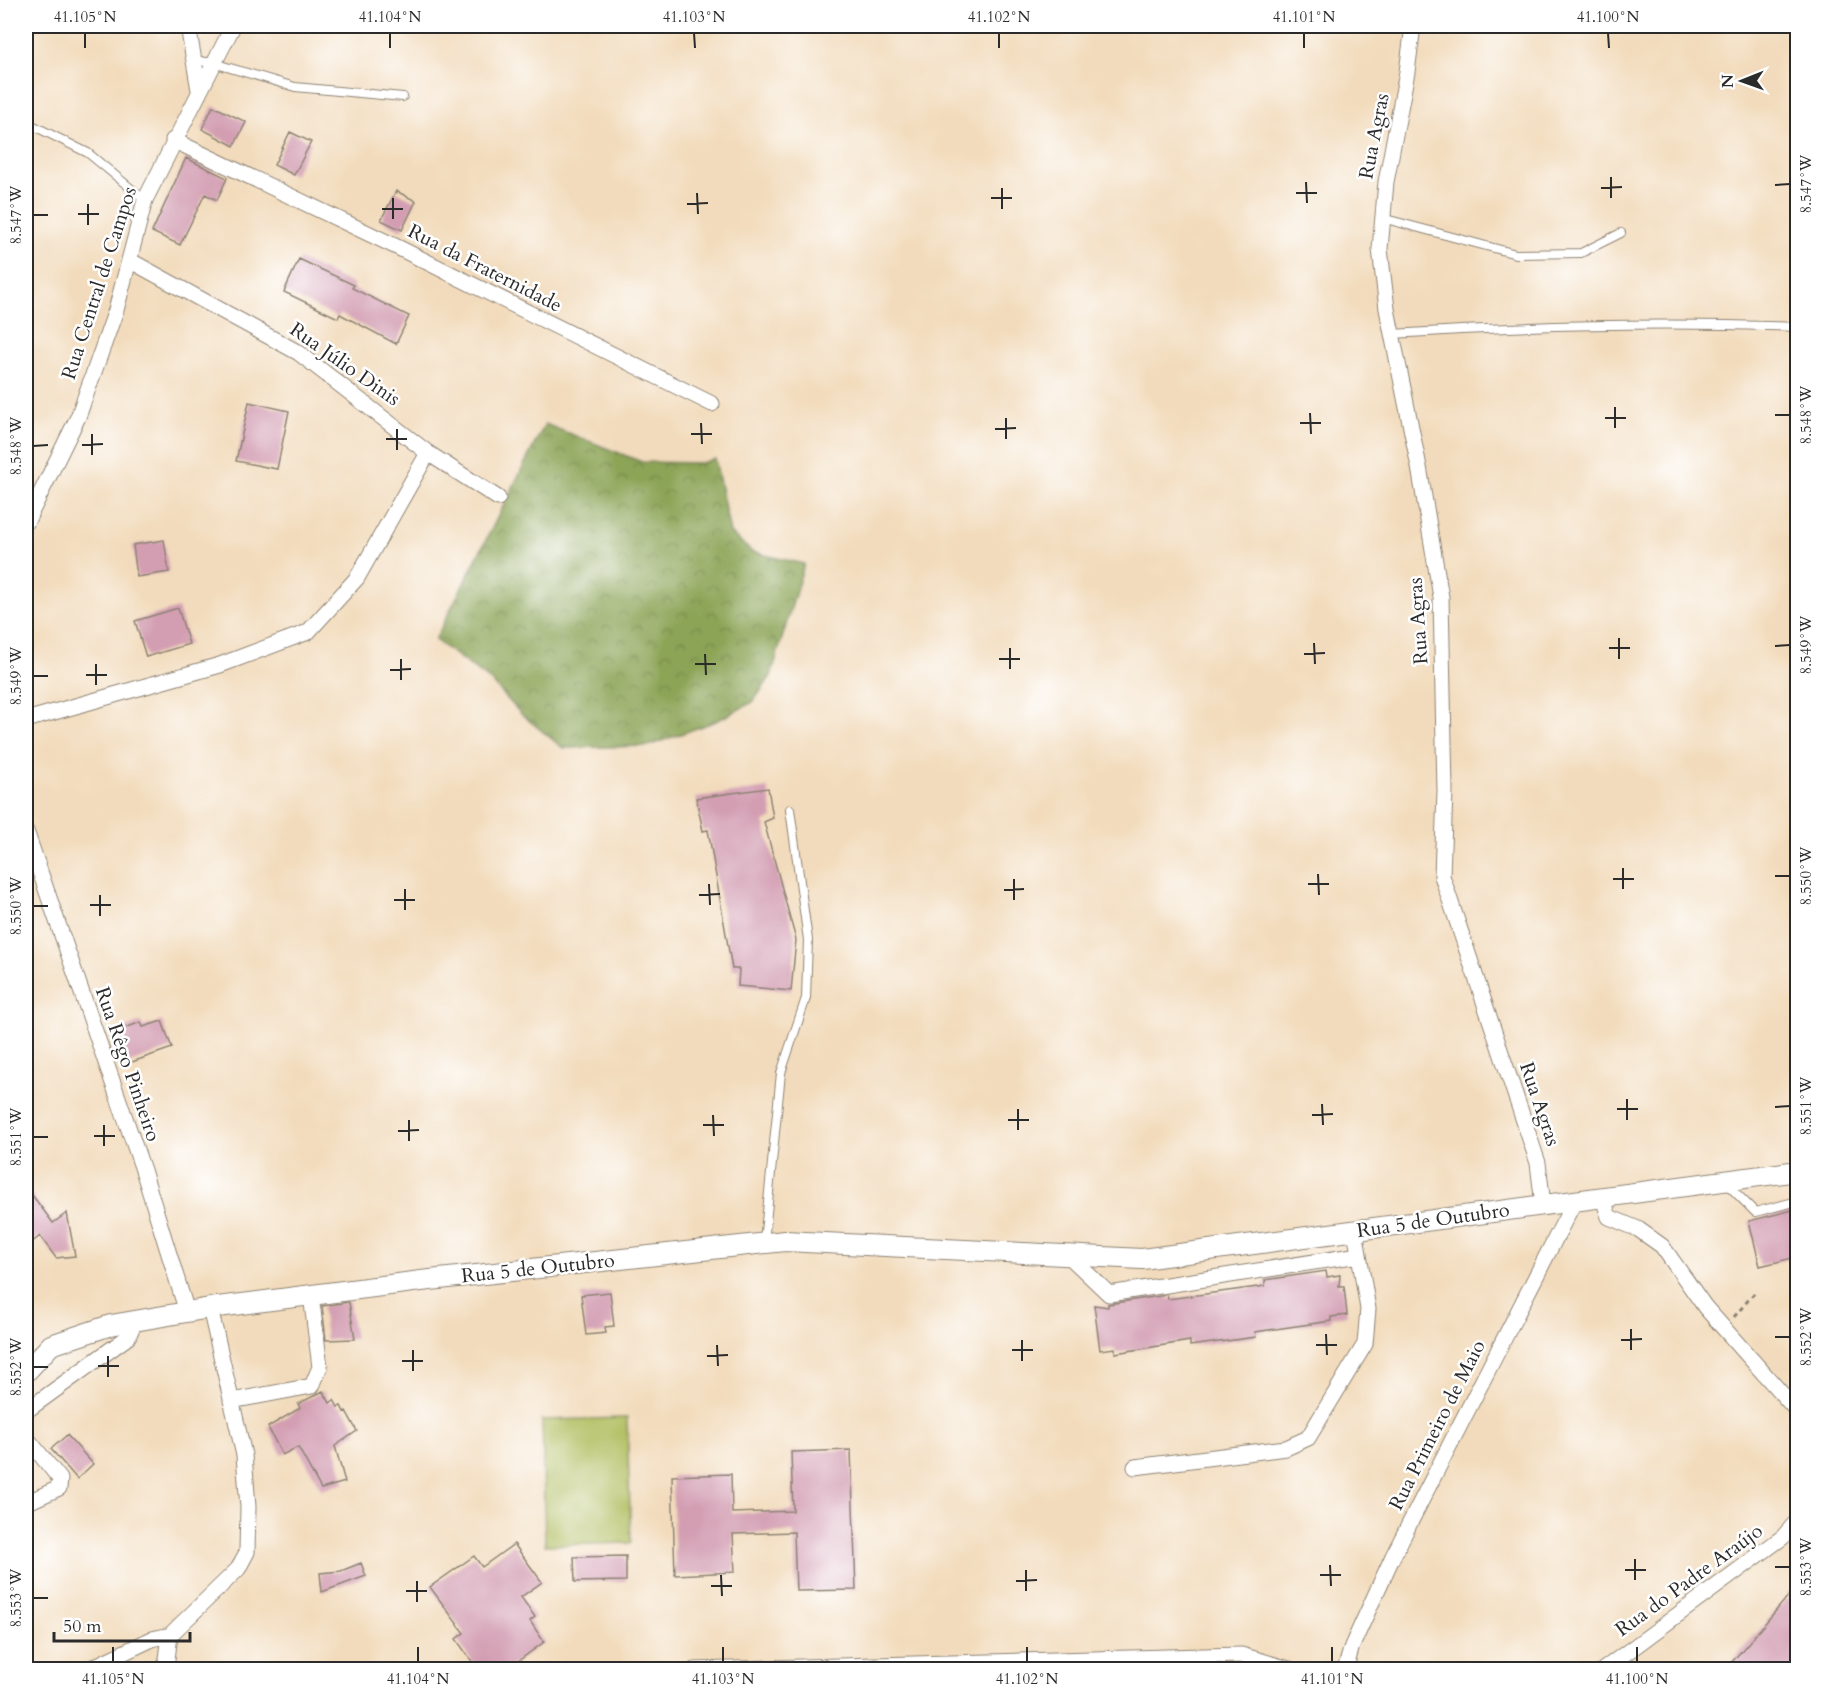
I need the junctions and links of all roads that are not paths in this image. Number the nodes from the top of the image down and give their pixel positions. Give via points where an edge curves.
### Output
1 (188, 26) edge
2 (233, 26) edge
3 (1413, 26) edge
4 (193, 60) junction
5 (213, 63) junction
6 (199, 90) junction
7 (403, 97) dead end
8 (26, 122) edge
9 (173, 140) junction
10 (145, 200) junction
11 (1382, 218) junction
12 (1621, 233) dead end
13 (129, 260) junction
14 (1797, 327) edge
15 (1392, 334) junction
16 (712, 404) dead end
17 (428, 453) junction
18 (498, 498) dead end
19 (26, 523) edge
20 (26, 720) edge
21 (790, 809) dead end
22 (26, 831) edge
23 (1797, 1171) edge
24 (1725, 1182) junction
25 (1604, 1198) junction
26 (1797, 1201) edge
27 (1574, 1202) junction
28 (1543, 1205) junction
29 (1355, 1230) junction
30 (764, 1243) junction
31 (1068, 1255) junction
32 (1359, 1255) junction
33 (311, 1295) junction
34 (210, 1308) junction
35 (187, 1312) junction
36 (135, 1321) junction
37 (30, 1358) edge
38 (231, 1401) junction
39 (26, 1411) edge
40 (1797, 1412) edge
41 (26, 1437) edge
42 (1135, 1467) dead end
43 (26, 1503) edge
44 (1797, 1520) edge
45 (170, 1635) junction
46 (874, 1667) edge
47 (87, 1670) edge
48 (163, 1670) edge
49 (694, 1670) edge
50 (1292, 1670) edge
51 (1345, 1670) edge
52 (1602, 1670) edge

1 - 4 street
2 - 5 street, Rua Central de Campos
3 - 11 street, Rua Agras
4 - 5 lane
4 - 6 street
5 - 6 street, Rua Central de Campos
5 - 7 lane via 295,87
6 - 9 street, Rua Central de Campos
8 - 10 lane via 88,153
9 - 10 street, Rua Central de Campos
9 - 16 street, Rua da Fraternidade
10 - 13 street, Rua Central de Campos
11 - 12 lane via 1516,254 1581,253
11 - 15 street, Rua Agras via 1380,249
13 - 17 street, Rua Júlio Dinis via 299,353
13 - 19 street, Rua Central de Campos via 116,310 78,417
14 - 15 lane via 1525,325
15 - 28 street, Rua Agras via 1441,597 1445,791 1442,876 1538,1163
17 - 18 street, Rua Júlio Dinis
17 - 20 street via 357,578 308,632 220,665
21 - 30 lane via 808,940 806,998 781,1073
22 - 35 street, Rua Rêgo Pinheiro via 143,1170
23 - 24 street, Rua 5 de Outubro
24 - 25 street, Rua 5 de Outubro
24 - 26 lane via 1755,1212
25 - 27 street, Rua 5 de Outubro
25 - 40 street via 1609,1217 1638,1229 1662,1246 1705,1307
27 - 28 street, Rua 5 de Outubro
27 - 51 street, Rua Primeiro de Maio via 1393,1556
28 - 29 street, Rua 5 de Outubro
29 - 31 street, Rua 5 de Outubro via 1142,1259
29 - 32 street
30 - 31 street, Rua 5 de Outubro
30 - 33 street, Rua 5 de Outubro
31 - 32 street, Rua 5 de Outubro via 1109,1294
32 - 42 street via 1368,1309 1365,1344 1308,1438 1286,1448
33 - 34 street, Rua 5 de Outubro
33 - 38 street via 320,1367 312,1386
34 - 35 street, Rua 5 de Outubro
34 - 38 street
35 - 36 street, Rua 5 de Outubro
36 - 37 street, Rua 5 de Outubro via 111,1325 51,1346
36 - 39 street via 128,1337
38 - 45 street via 244,1455 247,1552 238,1569
41 - 43 street via 60,1479 59,1488
44 - 52 street, Rua do Padre Araújo via 1783,1537
45 - 47 street via 152,1639
45 - 48 street
46 - 49 street
46 - 50 street via 1241,1655

